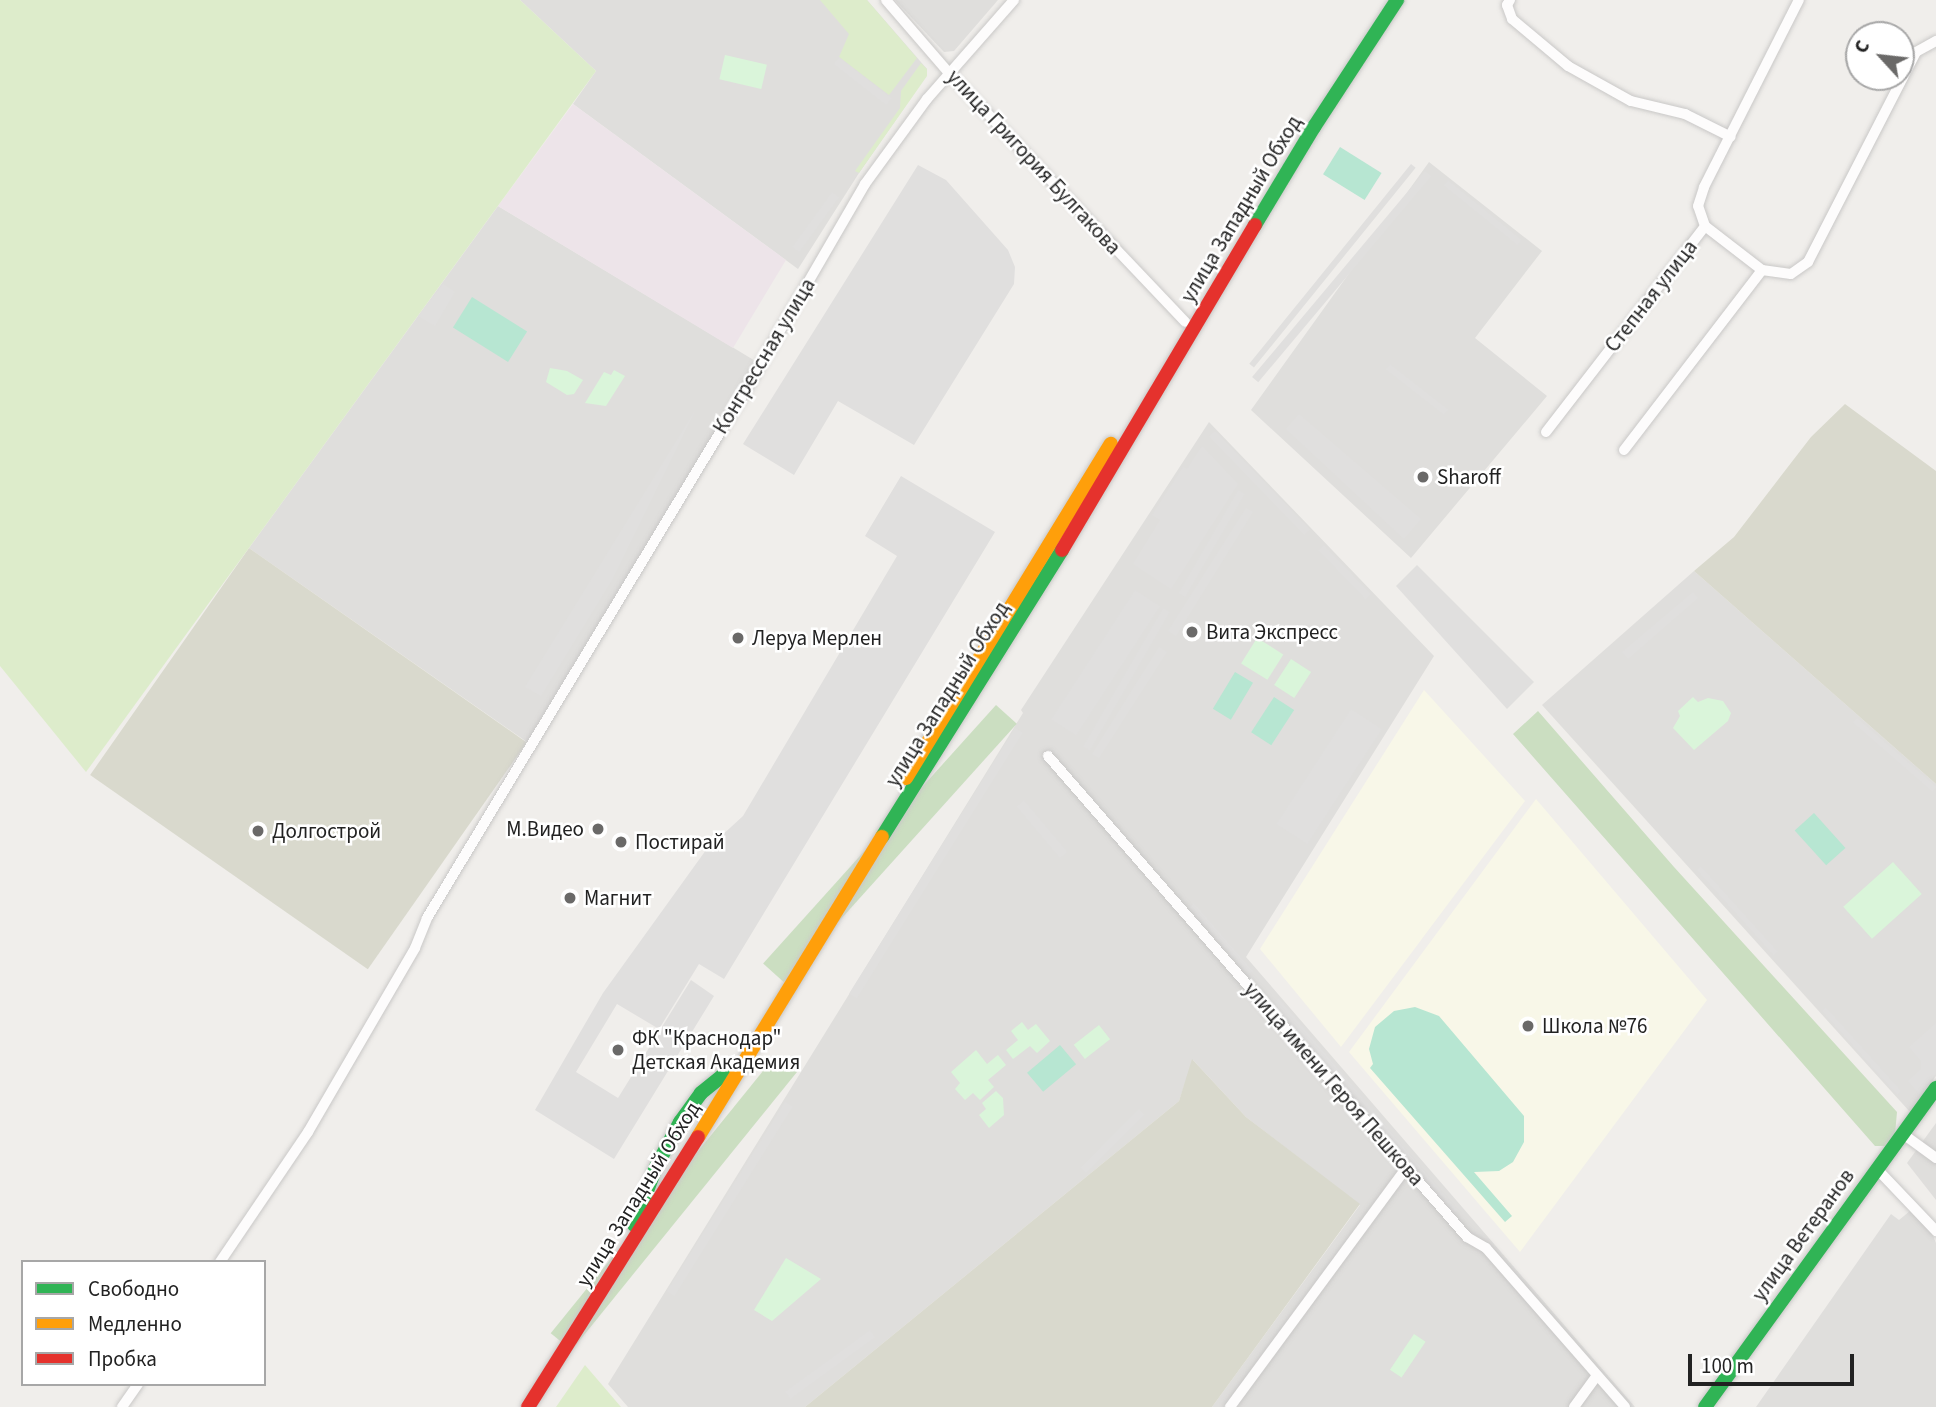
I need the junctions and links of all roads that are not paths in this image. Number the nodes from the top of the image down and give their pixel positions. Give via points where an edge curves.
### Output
1 (886, 0) edge
2 (1014, 0) edge
3 (1385, 0) edge
4 (1397, 0) edge
5 (1799, 0) edge
6 (1508, 2) edge
7 (1936, 41) edge
8 (949, 73) junction
9 (1731, 137) junction
10 (1705, 226) junction
11 (1762, 270) junction
12 (1185, 322) junction
13 (1546, 432) dead end
14 (1624, 450) dead end
15 (1048, 756) dead end
16 (1936, 1088) edge
17 (1936, 1100) edge
18 (1906, 1136) junction
19 (1936, 1158) edge
20 (1407, 1167) junction
21 (1879, 1170) junction
22 (1936, 1230) edge
23 (221, 1260) edge
24 (1597, 1376) junction
25 (137, 1386) edge
26 (122, 1407) edge
27 (520, 1407) edge
28 (528, 1407) edge
29 (1230, 1407) edge
30 (1574, 1407) edge
31 (1625, 1407) edge
32 (1707, 1407) edge

1 - 8 street, улица Григория Булгакова
2 - 8 street, Конгрессная улица
3 - 12 main road, улица Западный Обход
4 - 28 main road, улица Западный Обход via 1314,127 1013,631
5 - 9 street, Степная улица
6 - 9 street via 1512,19 1568,66 1631,101 1685,114
7 - 11 street via 1916,52 1808,262 1791,274
8 - 12 street, улица Григория Булгакова
8 - 23 street, Конгрессная улица via 865,184 427,918 415,948 308,1132
9 - 10 street, Степная улица via 1698,206
10 - 11 street
10 - 13 street, Степная улица
11 - 14 street
12 - 27 main road, улица Западный Обход
15 - 20 street, улица имени Героя Пешкова
16 - 18 main road, улица Ветеранов
17 - 18 main road, улица Ветеранов
18 - 19 street
18 - 21 main road, улица Ветеранов
20 - 24 street, улица имени Героя Пешкова via 1467,1237 1486,1248
20 - 29 street
21 - 22 street
21 - 32 main road, улица Ветеранов
24 - 30 street
24 - 31 street, улица имени Героя Пешкова
25 - 26 street

